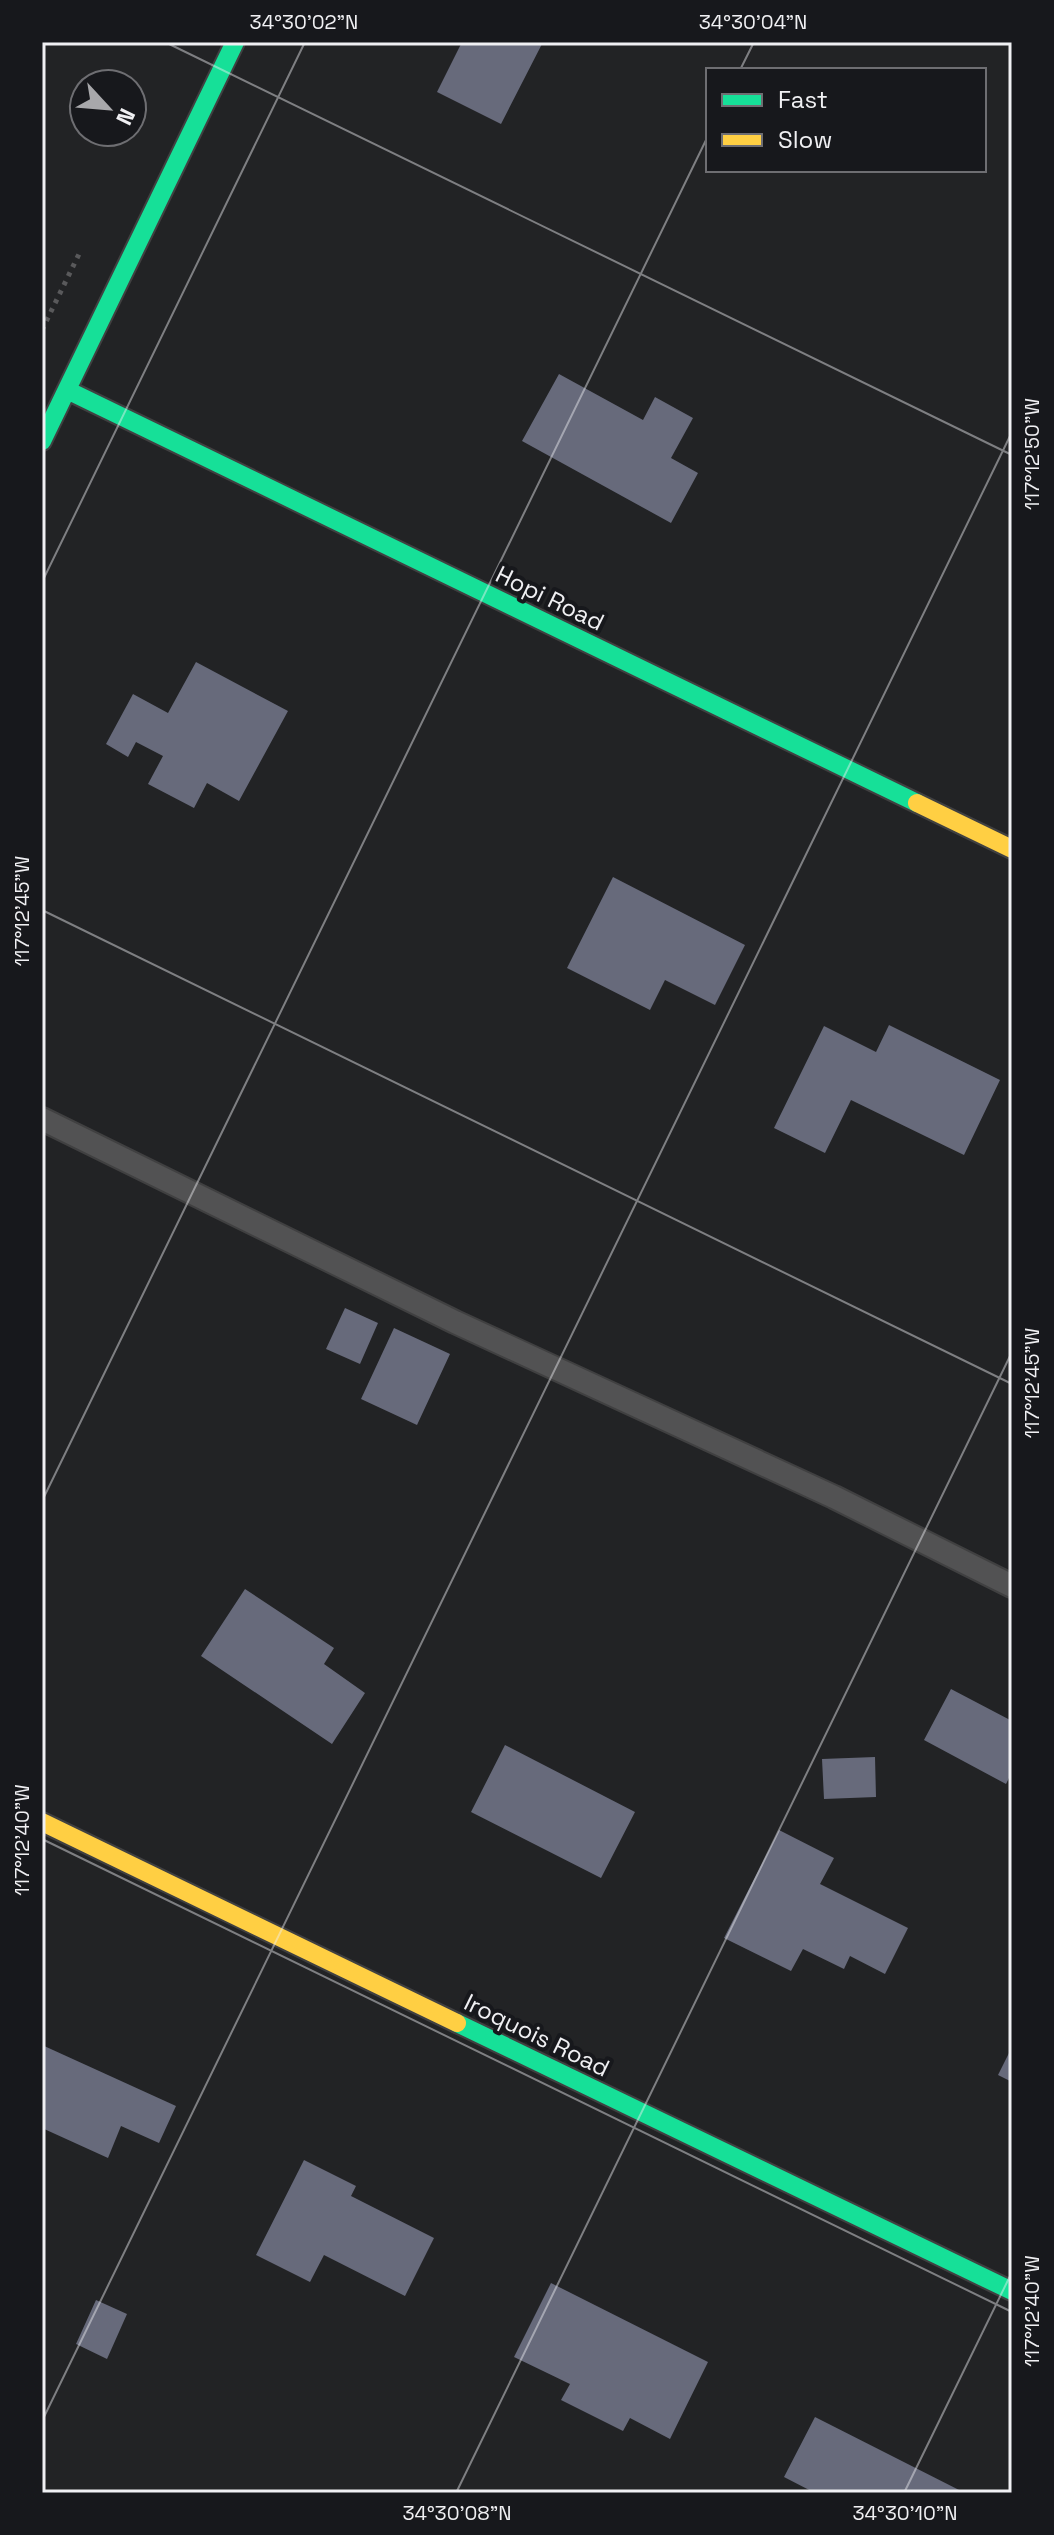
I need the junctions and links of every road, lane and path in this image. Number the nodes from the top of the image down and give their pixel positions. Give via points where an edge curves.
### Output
1 (235, 42) edge
2 (67, 390) junction
3 (42, 441) edge
4 (1012, 849) edge
5 (42, 1119) edge
6 (1012, 1586) edge
7 (42, 1822) edge
8 (1012, 2291) edge

1 - 2 street
2 - 3 street
2 - 4 street, Hopi Road
5 - 6 lane
7 - 8 street, Iroquois Road

